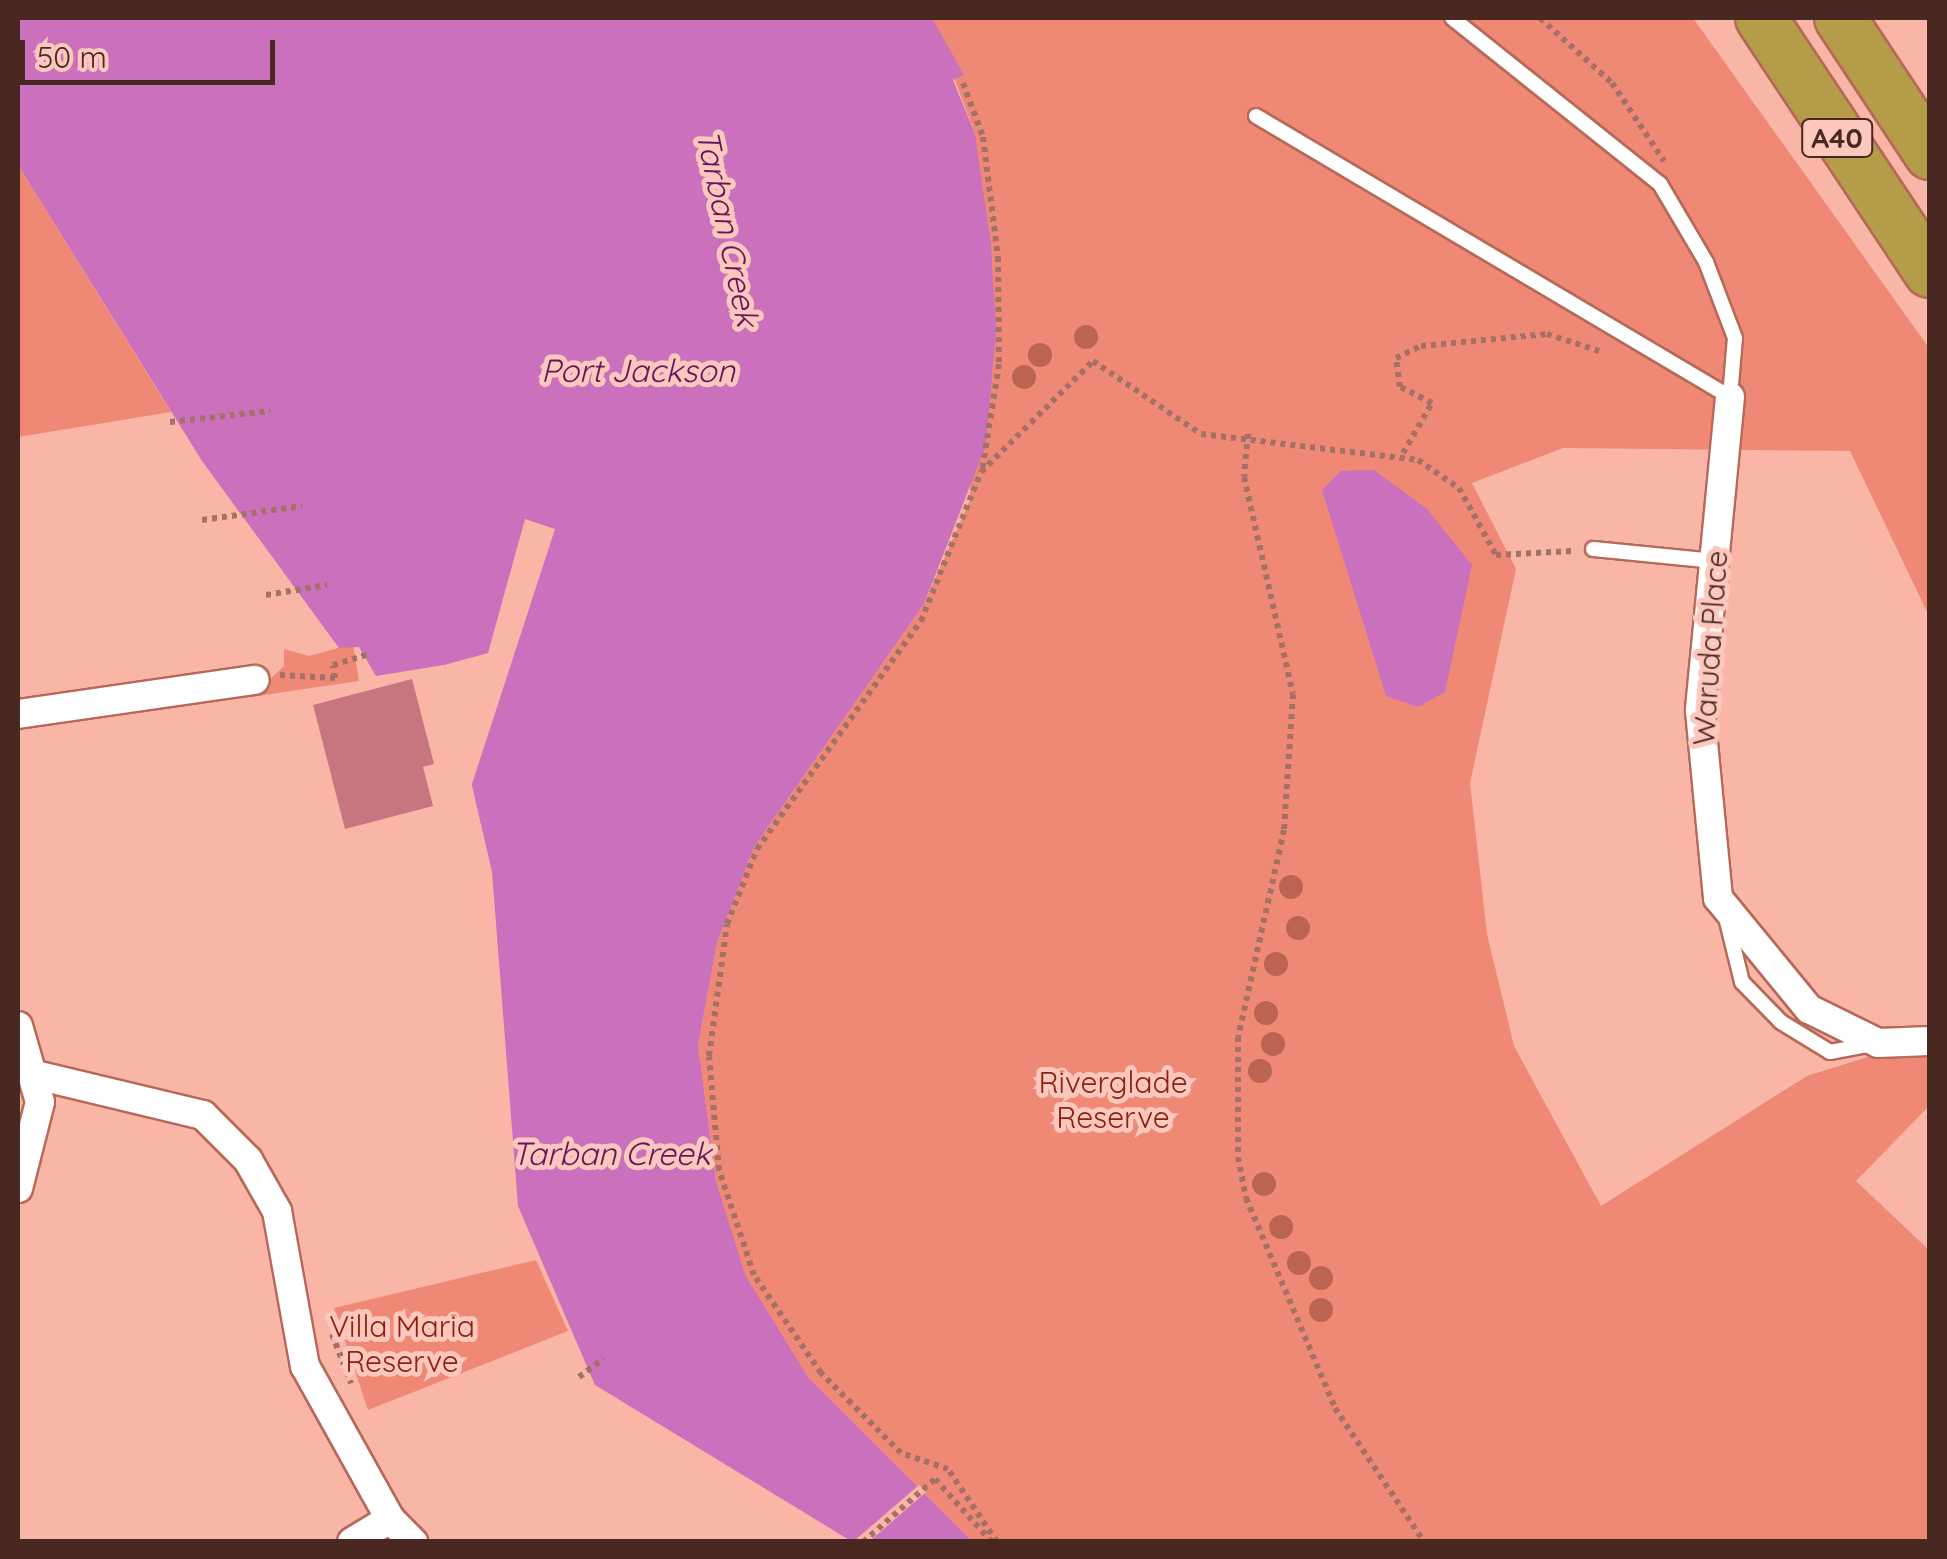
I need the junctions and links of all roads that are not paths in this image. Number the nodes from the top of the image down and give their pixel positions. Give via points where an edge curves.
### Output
1 (1452, 18) edge
2 (1760, 18) edge
3 (1840, 18) edge
4 (1256, 116) dead end
5 (1930, 154) edge
6 (1930, 272) edge
7 (1730, 397) junction
8 (1593, 549) road end
9 (1716, 561) junction
10 (255, 680) road end
11 (18, 714) edge
12 (18, 1026) edge
13 (1930, 1041) edge
14 (44, 1074) junction
15 (18, 1188) edge
16 (390, 1519) junction
17 (352, 1542) edge
18 (414, 1542) edge

1 - 7 lane via 1660,184 1706,262 1735,338
2 - 6 highway, A40
3 - 5 highway, A40
4 - 7 lane
7 - 9 street, Waruda Place
8 - 9 lane
9 - 13 street, Waruda Place via 1700,730 1718,898 1809,1009 1878,1043
10 - 11 street
12 - 14 street
14 - 15 street via 39,1130
14 - 16 street via 203,1115 248,1160 277,1212 305,1366
16 - 17 street
16 - 18 street

